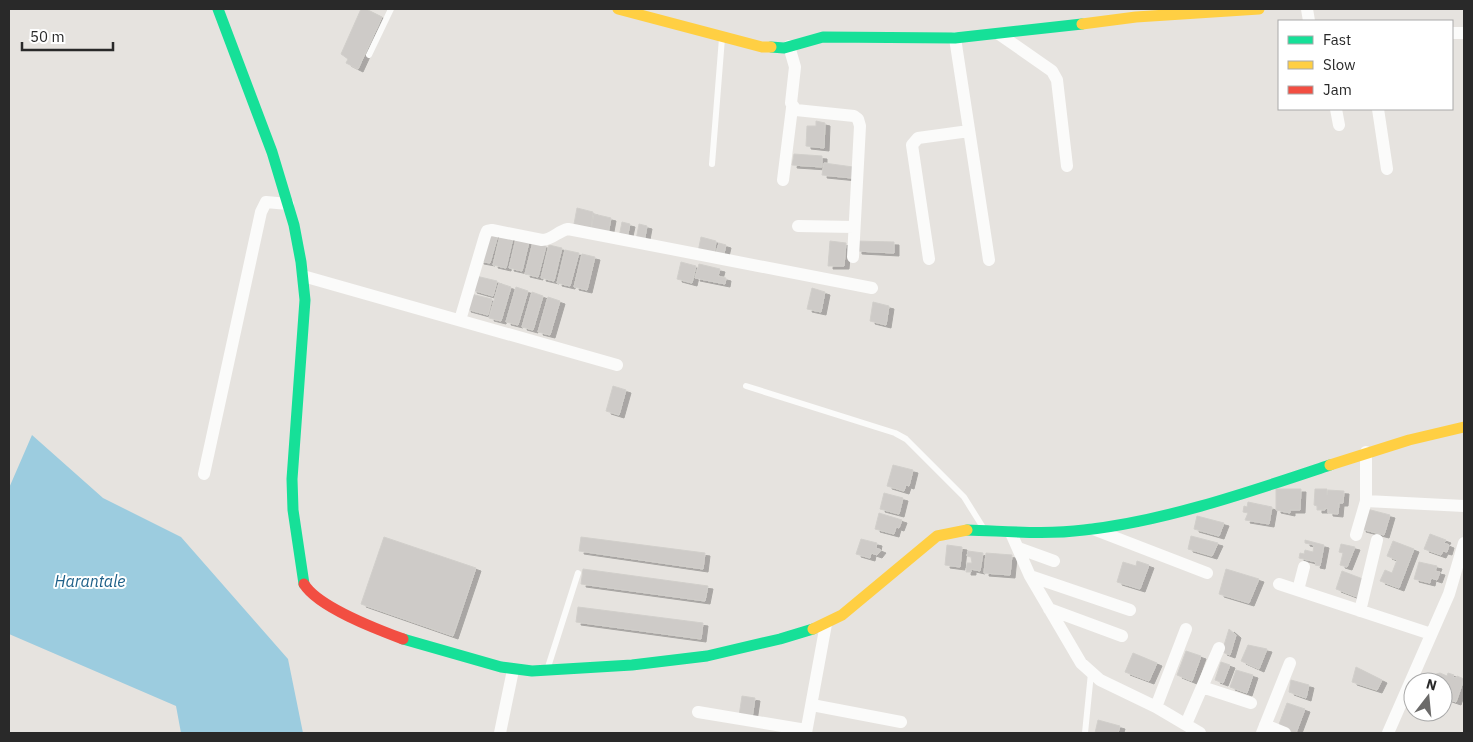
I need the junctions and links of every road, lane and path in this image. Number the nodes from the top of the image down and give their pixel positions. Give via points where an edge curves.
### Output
1 (218, 9) edge
2 (391, 9) edge
3 (618, 9) edge
4 (1259, 9) edge
5 (1000, 34) junction
6 (723, 36) junction
7 (955, 38) junction
8 (790, 46) junction
9 (369, 55) dead end
10 (792, 108) junction
11 (1336, 110) edge
12 (1378, 110) edge
13 (1339, 125) dead end
14 (969, 131) junction
15 (712, 164) dead end
16 (1067, 166) dead end
17 (1387, 169) dead end
18 (783, 180) dead end
19 (288, 204) junction
20 (798, 226) dead end
21 (854, 227) junction
22 (852, 257) dead end
23 (929, 259) dead end
24 (988, 260) dead end
25 (303, 276) junction
26 (872, 288) dead end
27 (460, 320) junction
28 (617, 365) dead end
29 (746, 386) dead end
30 (1464, 427) edge
31 (1366, 452) junction
32 (204, 474) dead end
33 (1366, 502) junction
34 (1464, 506) edge
35 (1092, 529) junction
36 (985, 531) junction
37 (1011, 533) junction
38 (1356, 535) dead end
39 (1377, 540) dead end
40 (1464, 542) edge
41 (1018, 548) junction
42 (1054, 561) dead end
43 (1304, 567) dead end
44 (578, 573) dead end
45 (1207, 573) dead end
46 (1030, 576) junction
47 (1279, 584) dead end
48 (1298, 590) junction
49 (1049, 609) junction
50 (1130, 610) dead end
51 (1360, 610) junction
52 (826, 624) junction
53 (1186, 629) dead end
54 (1431, 634) junction
55 (1122, 636) dead end
56 (1219, 648) dead end
57 (1290, 663) dead end
58 (513, 670) junction
59 (547, 670) junction
60 (1091, 673) junction
61 (1202, 687) junction
62 (1251, 703) dead end
63 (812, 705) junction
64 (1156, 707) junction
65 (698, 712) dead end
66 (901, 722) dead end
67 (1186, 724) junction
68 (1264, 729) edge
69 (806, 732) edge
70 (500, 733) edge
71 (1085, 733) edge
72 (1200, 733) edge
73 (1285, 733) edge
74 (1388, 733) edge

1 - 19 street via 281,174
2 - 9 lane
3 - 6 street
4 - 5 street via 1136,17
5 - 7 street
5 - 16 street via 1052,71 1056,80
6 - 8 street via 762,47
6 - 15 lane
7 - 8 street via 823,37
7 - 14 street
8 - 10 street via 795,68
10 - 18 street
10 - 21 street via 858,119
11 - 13 street
12 - 17 street
14 - 23 street via 918,138 912,145
14 - 24 street
19 - 25 street
19 - 32 street via 266,202 261,212
20 - 21 street
21 - 22 street
25 - 27 street
25 - 58 street via 305,300 292,479 302,582 318,599 384,633 414,645
26 - 27 street via 568,229 548,240 492,230 485,236
27 - 28 street
29 - 36 lane via 906,439 964,497
30 - 31 street via 1442,430
31 - 33 street
31 - 35 street via 1169,514
33 - 34 street
33 - 38 street
35 - 37 street
35 - 45 street
36 - 37 street
36 - 52 street via 960,530 937,536 842,615
37 - 41 street
39 - 51 street
40 - 54 street via 1449,594
41 - 42 street
41 - 46 street
43 - 48 street
44 - 59 lane
46 - 49 street
46 - 50 street
47 - 48 street
48 - 51 street
49 - 55 street
49 - 60 street via 1081,663
51 - 54 street
52 - 59 street via 780,640 726,651 617,667
52 - 63 street
53 - 64 street
54 - 74 street
56 - 61 street
57 - 68 street
58 - 59 street
58 - 70 street
60 - 64 street
60 - 71 lane
61 - 62 street
61 - 67 street
63 - 66 street
63 - 69 street
64 - 67 street
65 - 69 street
67 - 72 street
68 - 73 street

